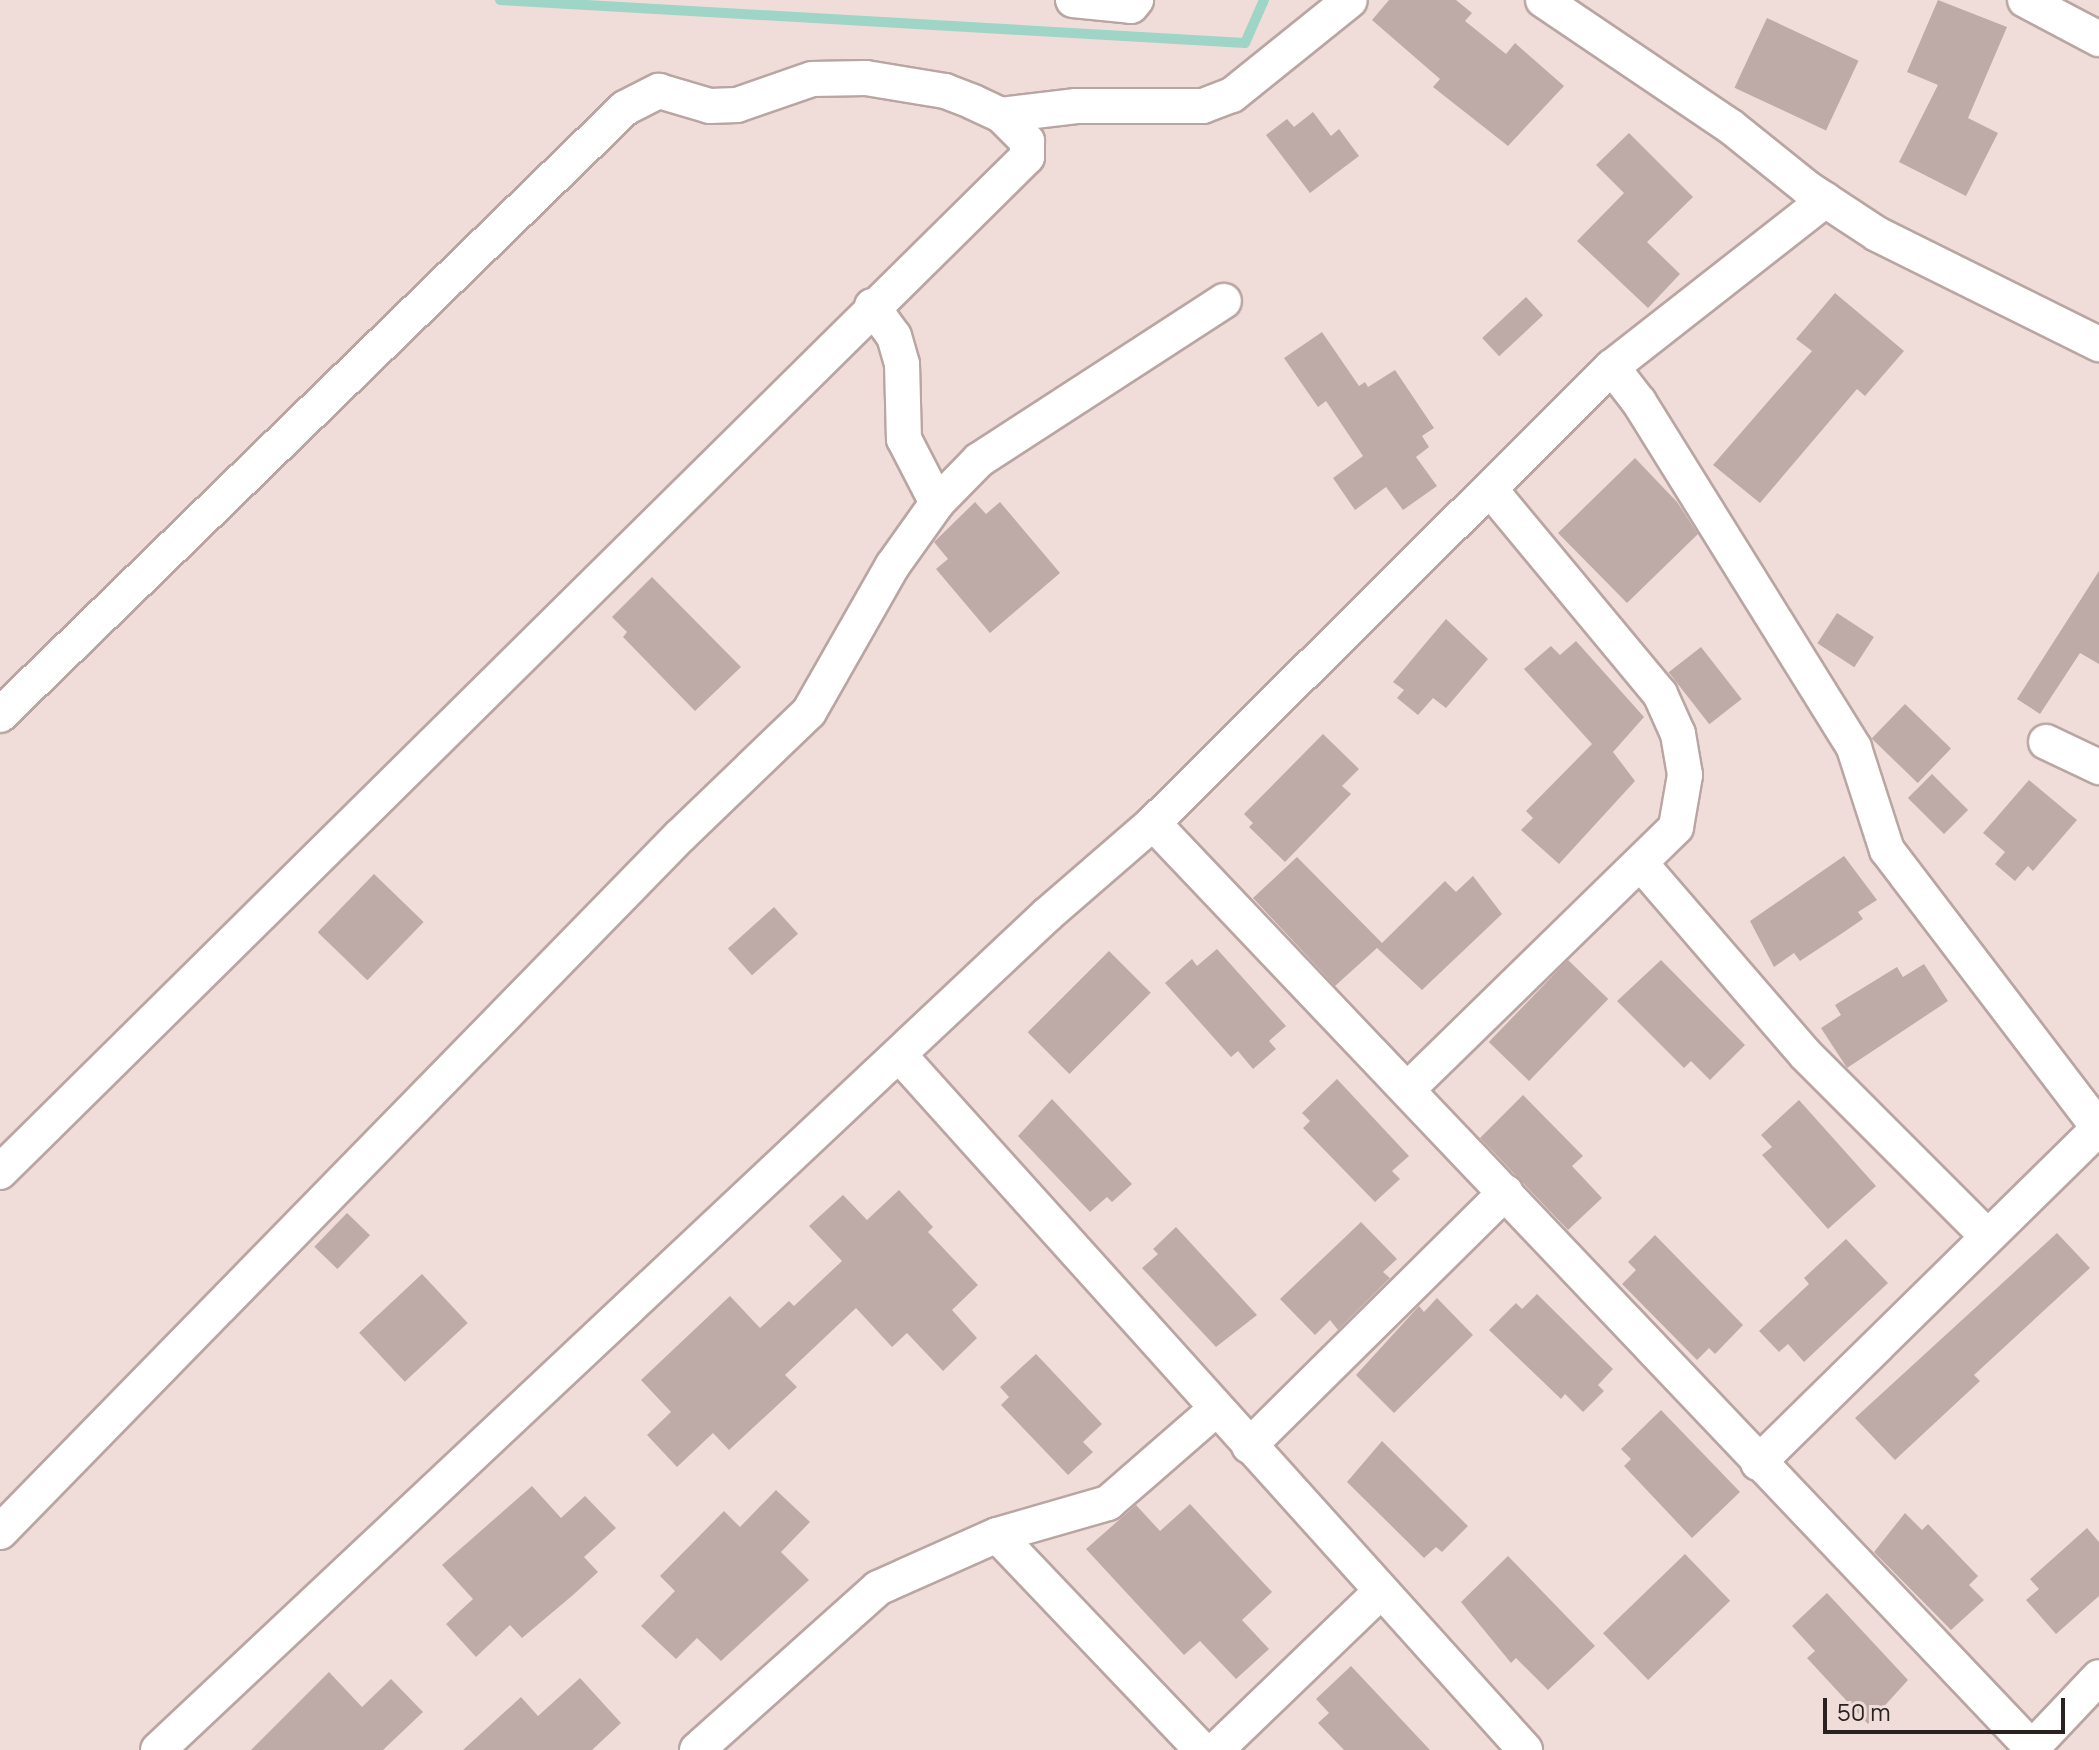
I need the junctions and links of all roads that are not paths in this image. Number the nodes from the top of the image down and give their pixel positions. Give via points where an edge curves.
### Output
1 (1073, 0) edge
2 (1136, 0) edge
3 (1350, 0) edge
4 (1543, 0) edge
5 (2025, 0) edge
6 (2099, 39) edge
7 (1001, 115) junction
8 (1825, 200) junction
9 (1224, 301) dead end
10 (872, 306) junction
11 (2099, 344) edge
12 (1612, 367) junction
13 (1490, 489) junction
14 (937, 503) junction
15 (0, 715) edge
16 (2046, 742) dead end
17 (2099, 767) edge
18 (1153, 823) junction
19 (1642, 865) junction
20 (900, 1056) junction
21 (1409, 1088) junction
22 (2099, 1128) edge
23 (0, 1172) edge
24 (1506, 1192) junction
25 (1987, 1236) junction
26 (1216, 1409) junction
27 (1249, 1446) junction
28 (1758, 1463) junction
29 (0, 1532) edge
30 (997, 1535) junction
31 (1381, 1591) junction
32 (2099, 1677) edge
33 (2031, 1749) edge
34 (158, 1750) edge
35 (697, 1750) edge
36 (1202, 1750) edge
37 (1216, 1750) edge
38 (1525, 1750) edge

1 - 2 street via 1131,6
3 - 7 street via 1232,95 1203,106 1076,106
4 - 8 street via 1730,126
5 - 6 street
7 - 10 street via 1027,141 1027,157
7 - 15 street via 945,91 866,78 812,79 737,105 710,106 659,91 625,108
8 - 11 street via 1904,249
8 - 12 street
9 - 14 street via 1035,419 979,460
10 - 14 street via 894,336 902,364 904,439
10 - 23 street
12 - 13 street
12 - 22 street via 1639,402 1854,748 1887,850
13 - 18 street
13 - 19 street via 1660,694 1678,734 1685,775 1676,827
14 - 29 street via 893,565 809,712 669,847
16 - 17 street
18 - 20 street via 1048,914
18 - 21 street
19 - 21 street
19 - 25 street via 1805,1054
20 - 26 street
20 - 34 street
21 - 24 street
22 - 25 street
24 - 27 street
24 - 28 street
25 - 28 street
26 - 27 street
26 - 30 street via 1108,1503
27 - 31 street
28 - 33 street
30 - 35 street via 878,1588
30 - 36 street
31 - 37 street
31 - 38 street
32 - 33 street

